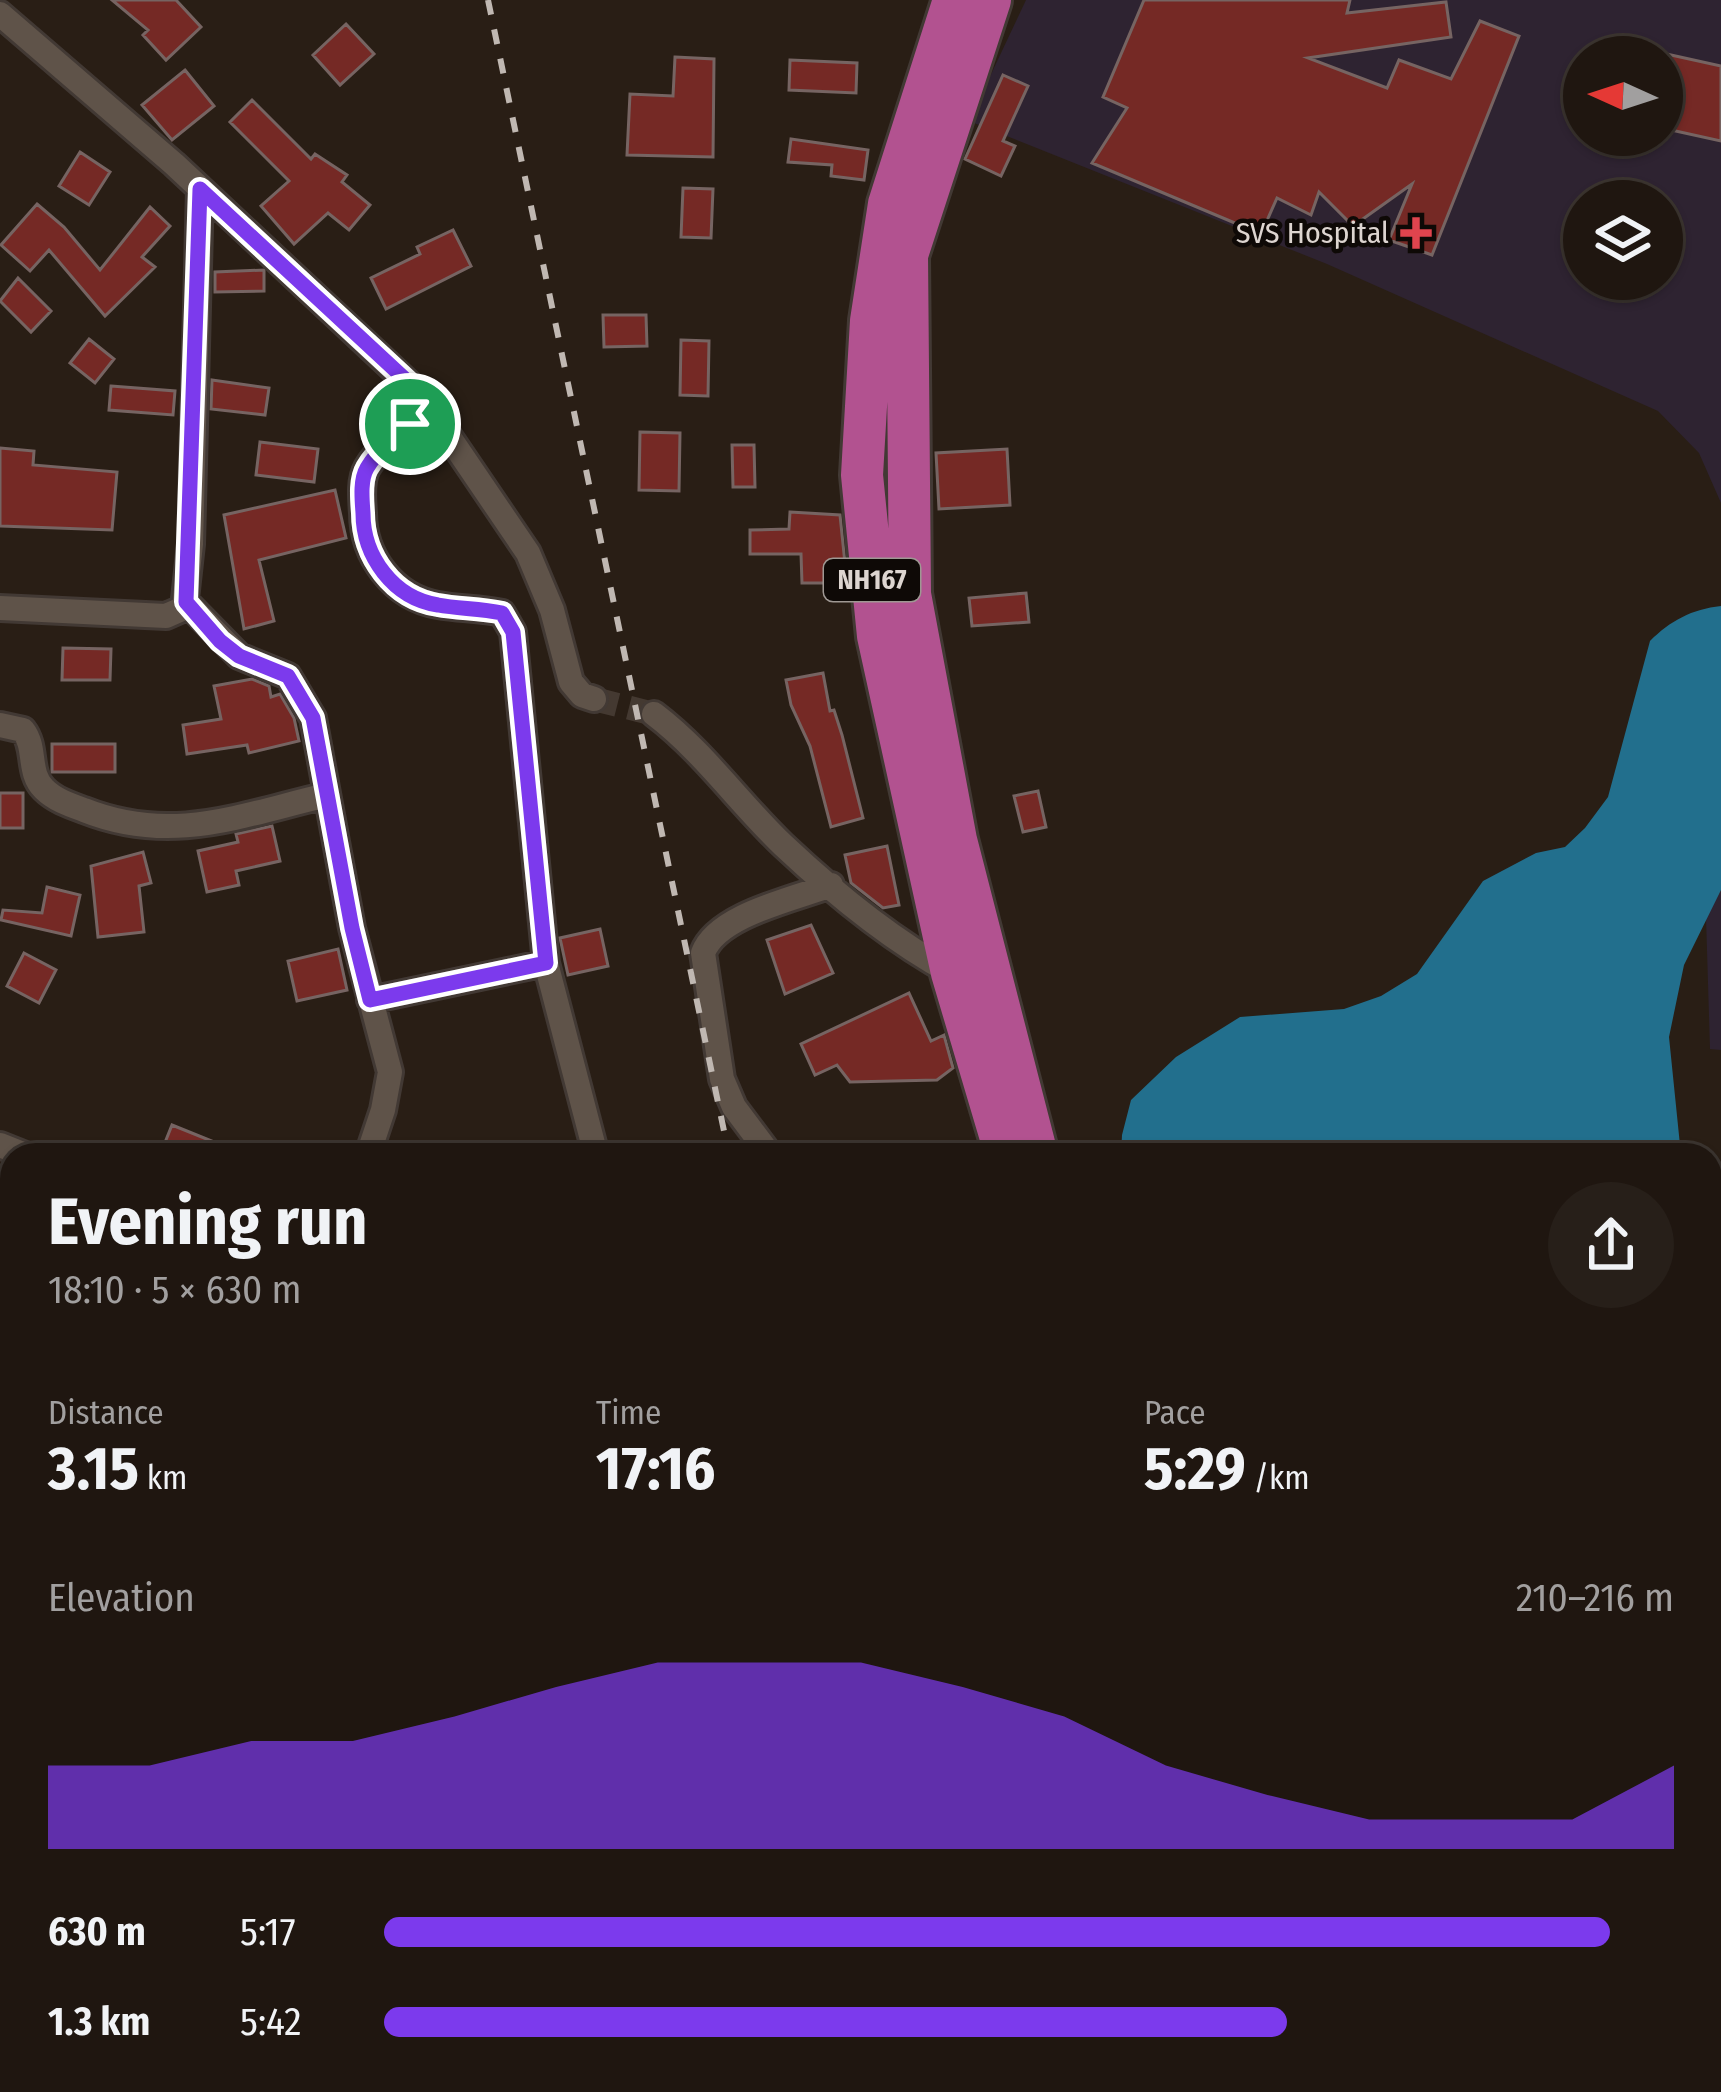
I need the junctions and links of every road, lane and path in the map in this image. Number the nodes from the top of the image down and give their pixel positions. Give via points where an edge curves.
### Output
1 (953, 0) edge
2 (990, 0) edge
3 (0, 14) edge
4 (200, 189) junction
5 (421, 394) junction
6 (186, 602) junction
7 (0, 608) edge
8 (594, 699) tunnel mouth
9 (654, 714) tunnel mouth
10 (0, 725) edge
11 (327, 795) junction
12 (831, 885) junction
13 (546, 963) junction
14 (952, 973) junction
15 (370, 1000) junction
16 (372, 1143) edge
17 (593, 1143) edge
18 (761, 1143) edge
19 (1002, 1143) edge
20 (1034, 1143) edge

1 - 14 highway, NH167 via 889,204 871,321 862,475 878,636
2 - 20 highway, NH167 via 907,255 910,594 956,840
3 - 4 street
4 - 5 street
4 - 6 street
5 - 8 street via 528,553 571,682
5 - 13 street via 410,424 367,468 363,534 371,559 409,595 502,613 513,632
6 - 7 street via 166,616
6 - 11 street via 239,656 288,676 313,718
9 - 12 street
10 - 11 street via 23,730 40,787 59,801 160,829 202,827
11 - 15 street
12 - 14 street
12 - 18 street via 725,924 703,953 722,1079
13 - 15 street
13 - 17 street
14 - 19 highway, NH167
15 - 16 street via 390,1072

